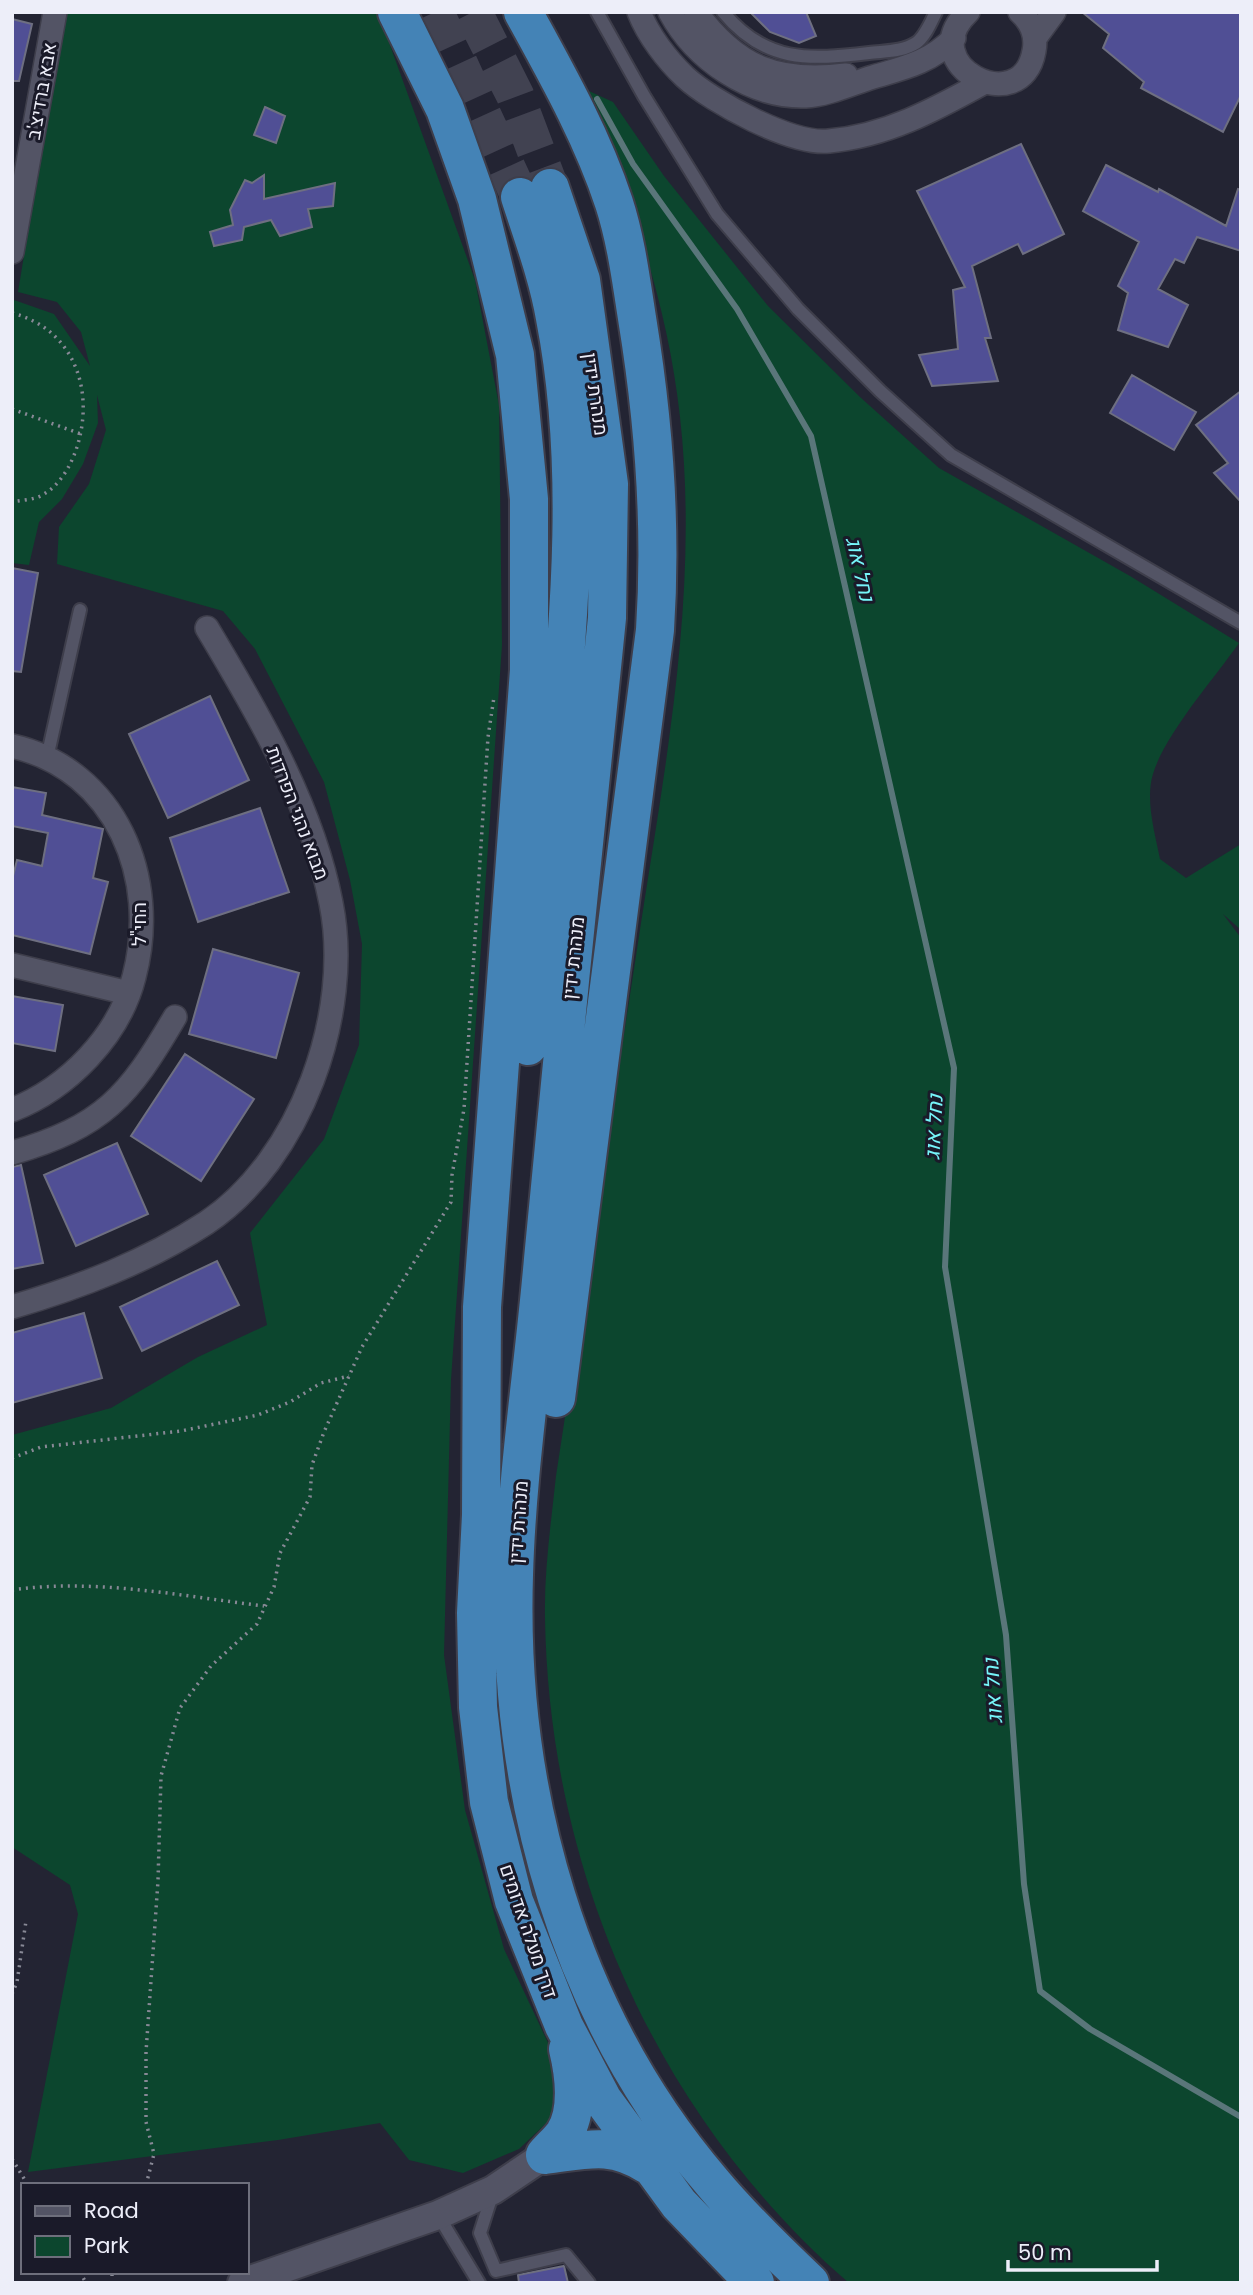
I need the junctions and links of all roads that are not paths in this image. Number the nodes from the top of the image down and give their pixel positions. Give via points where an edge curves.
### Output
1 (55, 12) edge
2 (397, 12) edge
3 (523, 12) edge
4 (597, 12) edge
5 (621, 12) edge
6 (696, 12) edge
7 (723, 12) edge
8 (936, 12) edge
9 (1020, 12) edge
10 (1054, 12) edge
11 (655, 13) edge
12 (959, 22) edge
13 (1035, 38) junction
14 (908, 67) junction
15 (983, 83) junction
16 (713, 97) junction
17 (12, 252) edge
18 (80, 610) dead end
19 (1241, 623) edge
20 (207, 628) dead end
21 (12, 746) edge
22 (47, 758) junction
23 (12, 965) edge
24 (128, 993) junction
25 (175, 1017) dead end
26 (12, 1110) edge
27 (12, 1153) edge
28 (12, 1307) edge
29 (481, 1515) junction
30 (520, 1734) junction
31 (564, 2026) junction
32 (545, 2155) junction
33 (648, 2165) junction
34 (493, 2190) junction
35 (438, 2215) junction
36 (242, 2283) edge
37 (479, 2283) edge
38 (589, 2283) edge
39 (755, 2283) edge
40 (810, 2283) edge

1 - 17 street, אבא ברדיצ'ב
2 - 29 highway via 445,109 477,199 515,355 529,499 529,670 482,1307
3 - 30 highway via 574,105 615,205 649,399 660,526 655,629 523,1629
4 - 19 lane via 717,214 798,309 880,391 951,455
5 - 16 street via 632,36 667,73
6 - 14 street via 727,47 752,65 789,78
7 - 8 lane via 736,28 782,55 819,59 904,49 918,42
9 - 13 street
10 - 13 street
11 - 14 street via 687,59 721,82 757,97 807,96
11 - 16 street via 644,24 677,68
12 - 14 street via 928,60
12 - 15 street via 958,62
13 - 15 street via 1032,58 1021,74 1003,83
15 - 16 street via 907,122 827,142 780,132
18 - 22 lane
20 - 28 street, מבוא נהגי הפרדות via 266,731 320,861 337,939 336,978 324,1051 289,1129 259,1173 208,1221 148,1256 75,1288
21 - 22 street, החי"ל
22 - 24 street, החי"ל via 92,789 127,840 139,892 140,926
23 - 24 street
24 - 26 street, החי"ל via 120,1013 87,1060 34,1101
25 - 27 street via 144,1070 115,1105 88,1124
29 - 30 highway, מנהרת ידין via 572,597 567,394 542,263 535,192 581,280 609,484 607,618 514,1576
29 - 31 highway, דרך מעלה אדומים via 478,1707 489,1802 514,1900
30 - 40 highway, דרך מעלה אדומים via 554,1890 601,2011 659,2111 708,2179 756,2233
31 - 32 highway via 573,2106 565,2133
31 - 33 highway, דרך מעלה אדומים via 603,2100
32 - 33 highway via 626,2151
32 - 34 street
33 - 39 highway, דרך מעלה אדומים
34 - 35 street
34 - 38 lane via 480,2233 496,2271 566,2255
35 - 36 street
35 - 37 lane

